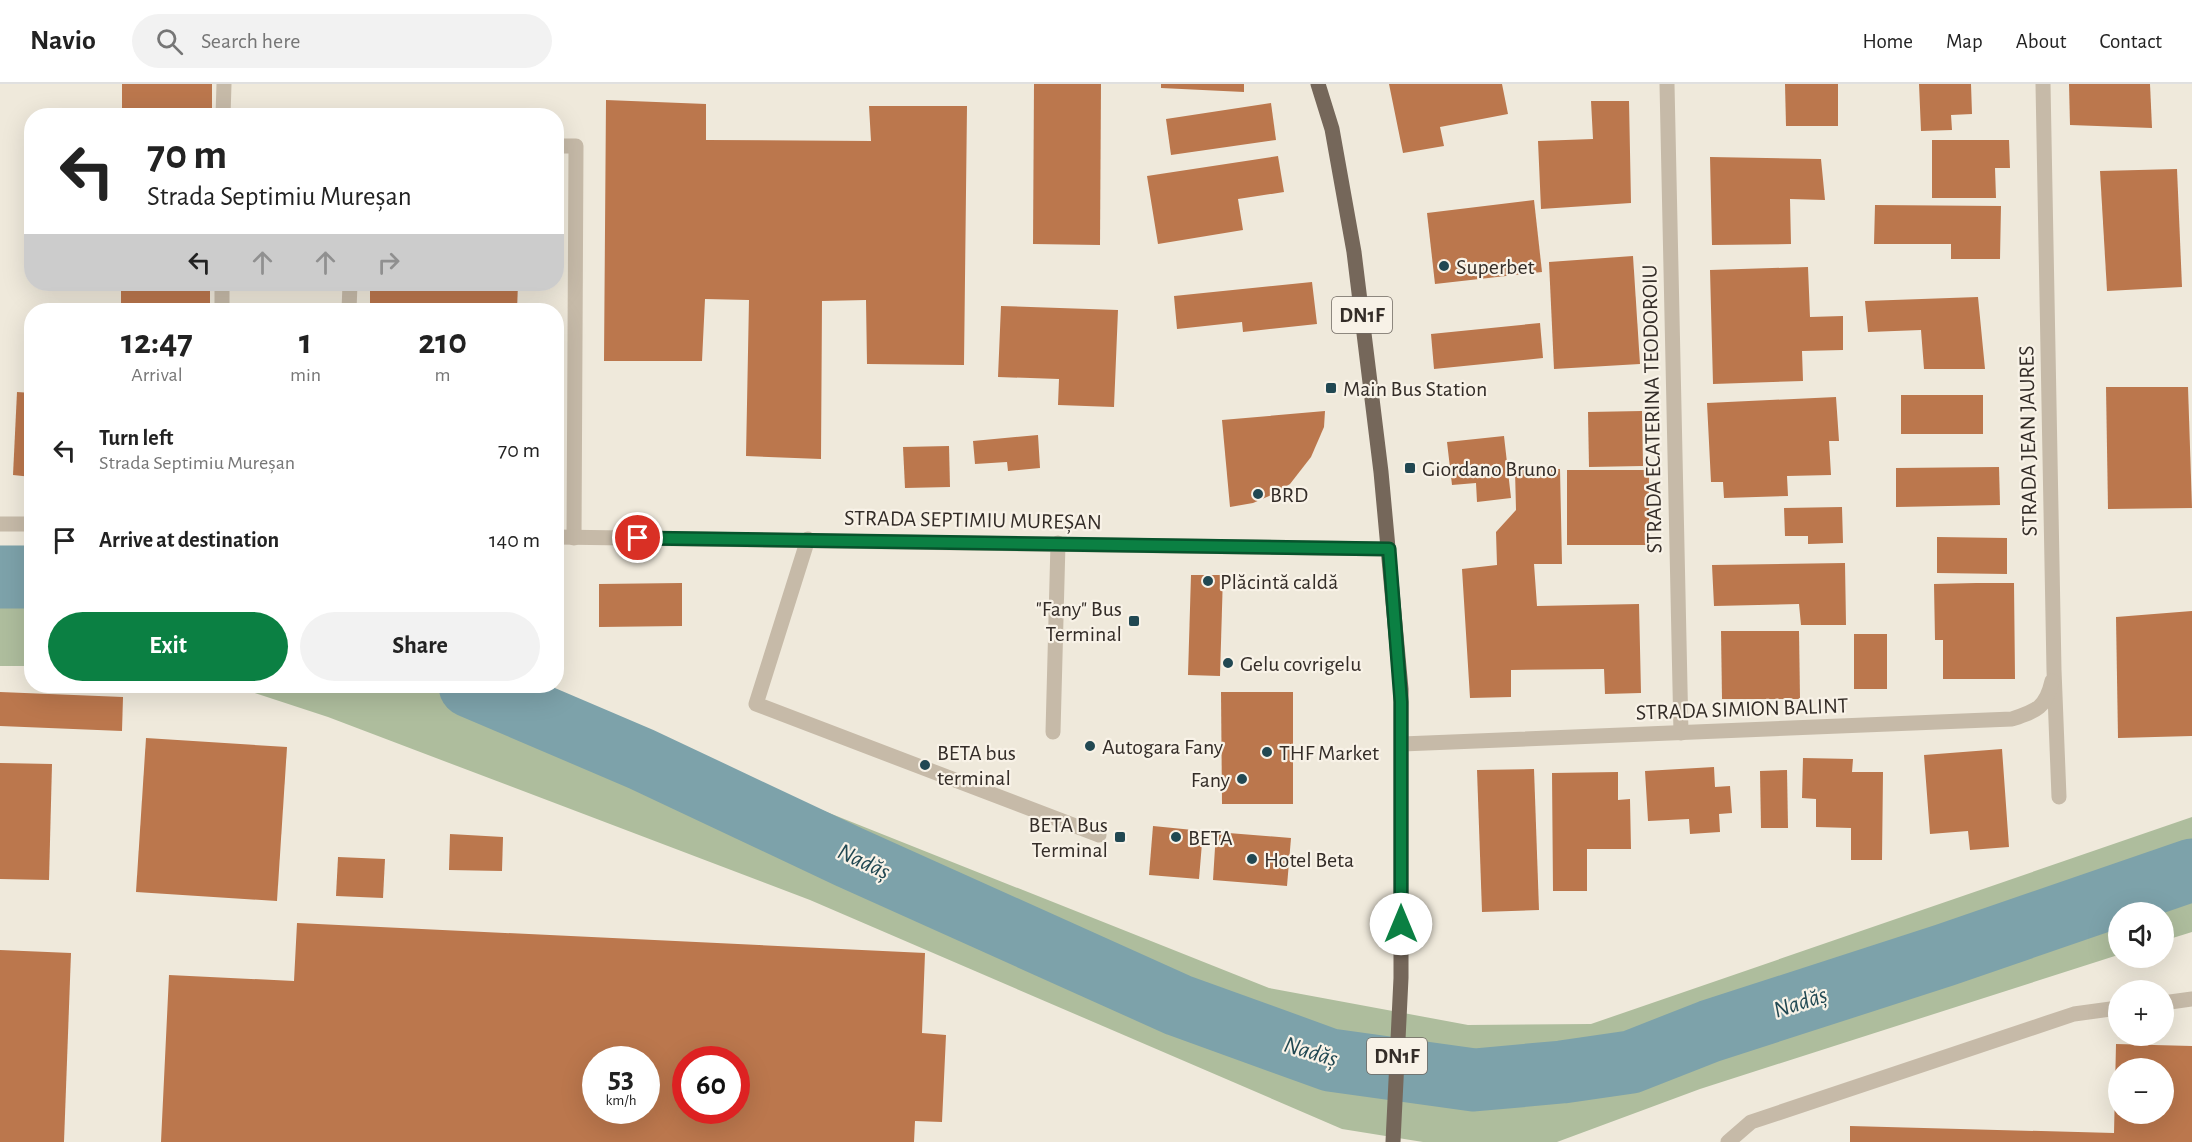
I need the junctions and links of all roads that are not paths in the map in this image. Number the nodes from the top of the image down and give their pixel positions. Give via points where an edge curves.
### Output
1 (224, 84) edge
2 (1318, 84) edge
3 (1667, 84) edge
4 (2043, 84) edge
5 (224, 108) edge
6 (564, 146) edge
7 (0, 524) edge
8 (24, 524) edge
9 (564, 537) edge
10 (574, 537) junction
11 (808, 539) junction
12 (1058, 543) junction
13 (1389, 549) junction
14 (2054, 670) junction
15 (1053, 732) dead end
16 (1681, 734) junction
17 (1402, 744) junction
18 (2059, 797) dead end
19 (1099, 835) dead end
20 (2192, 999) edge
21 (2174, 1001) edge
22 (2108, 1009) edge
23 (1393, 1140) edge
24 (1728, 1142) edge

1 - 5 street
2 - 13 main road, DN1F via 1332,129 1354,252
3 - 16 street, STRADA ECATERINA TEODOROIU
4 - 14 street, STRADA JEAN JAURES
6 - 10 street via 576,146
7 - 8 street
9 - 10 street, STRADA SEPTIMIU MUREȘAN
10 - 11 street, STRADA SEPTIMIU MUREȘAN
11 - 12 street, STRADA SEPTIMIU MUREȘAN
11 - 19 street via 756,704
12 - 13 street, STRADA SEPTIMIU MUREȘAN
12 - 15 street
13 - 17 main road, DN1F
14 - 16 street, STRADA SIMION BALINT via 2049,694 2037,711 2012,719
14 - 18 street, STRADA JEAN JAURES
16 - 17 street, STRADA SIMION BALINT
17 - 23 main road, DN1F via 1401,978
20 - 21 street
22 - 24 street via 2074,1014 1751,1122

